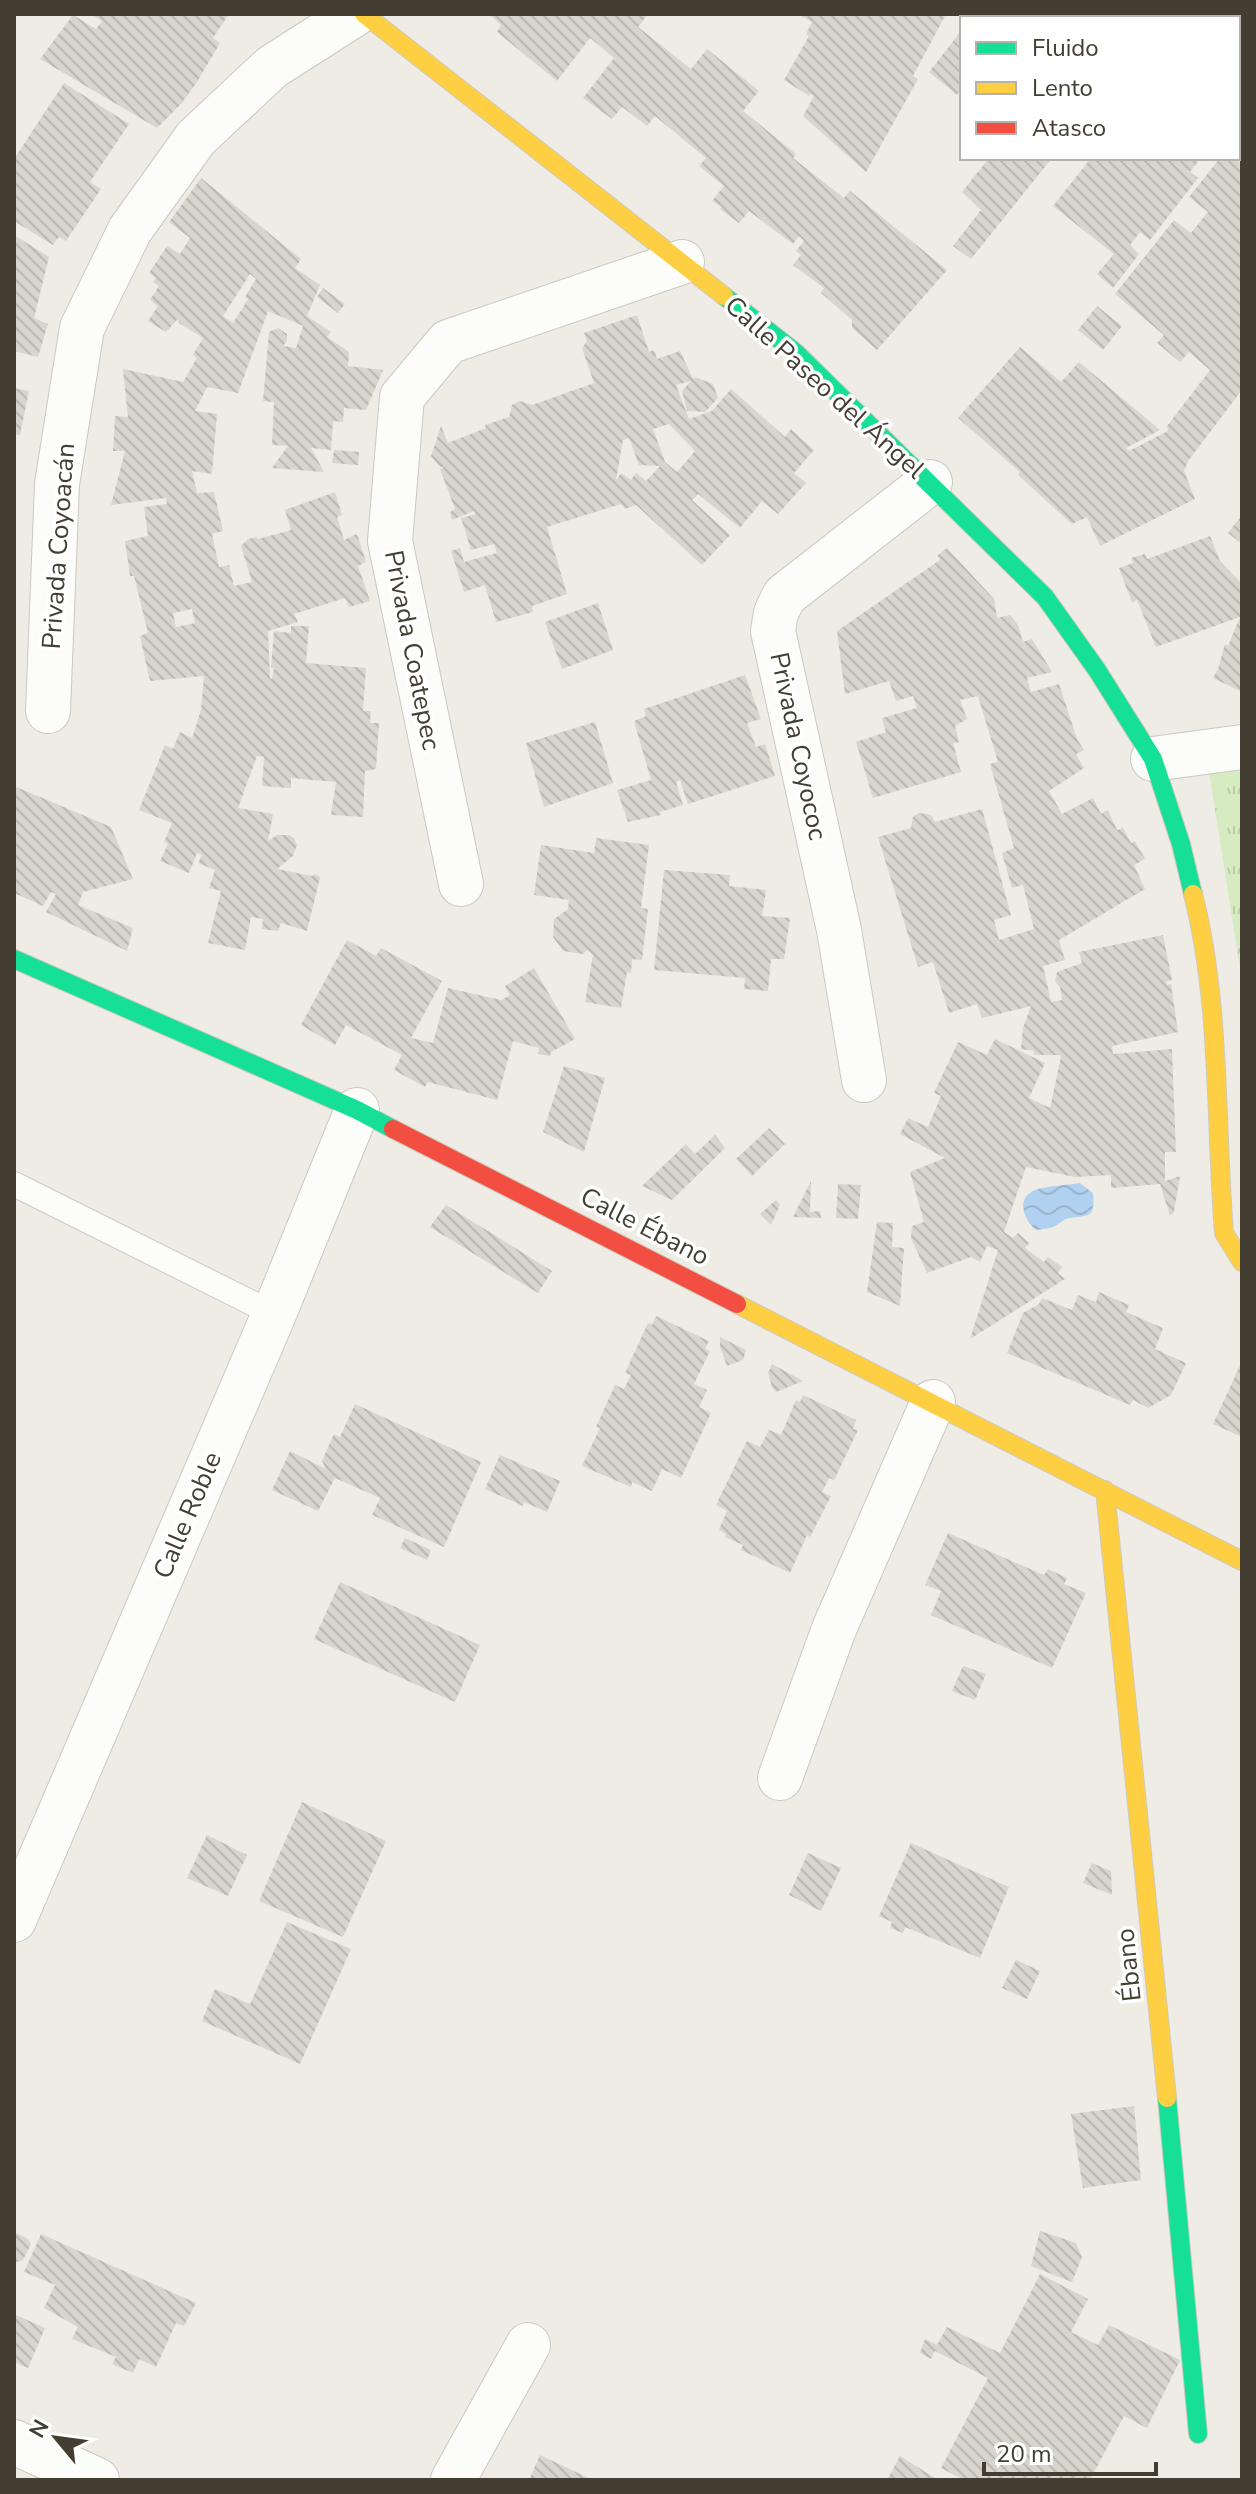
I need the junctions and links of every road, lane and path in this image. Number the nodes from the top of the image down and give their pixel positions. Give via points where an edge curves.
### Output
1 (355, 14) edge
2 (364, 14) edge
3 (682, 262) junction
4 (930, 482) junction
5 (48, 711) dead end
6 (1242, 747) edge
7 (1153, 759) junction
8 (461, 884) dead end
9 (14, 959) edge
10 (864, 1080) dead end
11 (357, 1110) junction
12 (14, 1184) edge
13 (1242, 1262) edge
14 (274, 1314) junction
15 (933, 1402) junction
16 (1105, 1490) junction
17 (1242, 1561) edge
18 (780, 1778) dead end
19 (14, 1920) edge
20 (528, 2345) dead end
21 (1198, 2434) dead end
22 (14, 2442) edge
23 (97, 2480) edge
24 (453, 2480) edge

1 - 5 street, Privada Coyoacán via 272,67 196,138 130,230 82,328 57,484
2 - 3 street, Calle Paseo del Ángel
3 - 4 street, Calle Paseo del Ángel via 795,352
3 - 8 street, Privada Coatepec via 448,342 402,397 390,541
4 - 7 street, Calle Paseo del Ángel via 1045,597
4 - 10 street, Privada Coyococ via 784,596 773,631 839,930
6 - 7 street
7 - 13 street, Calle Paseo del Ángel via 1203,933 1224,1233
9 - 11 street, Calle Ébano
11 - 14 street, Calle Roble
11 - 15 street, Calle Ébano
12 - 14 lane
14 - 19 street, Calle Roble
15 - 16 street, Calle Ébano
15 - 18 street via 834,1629
16 - 17 street, Calle Ébano
16 - 21 street, Ébano
20 - 24 street
22 - 23 street

